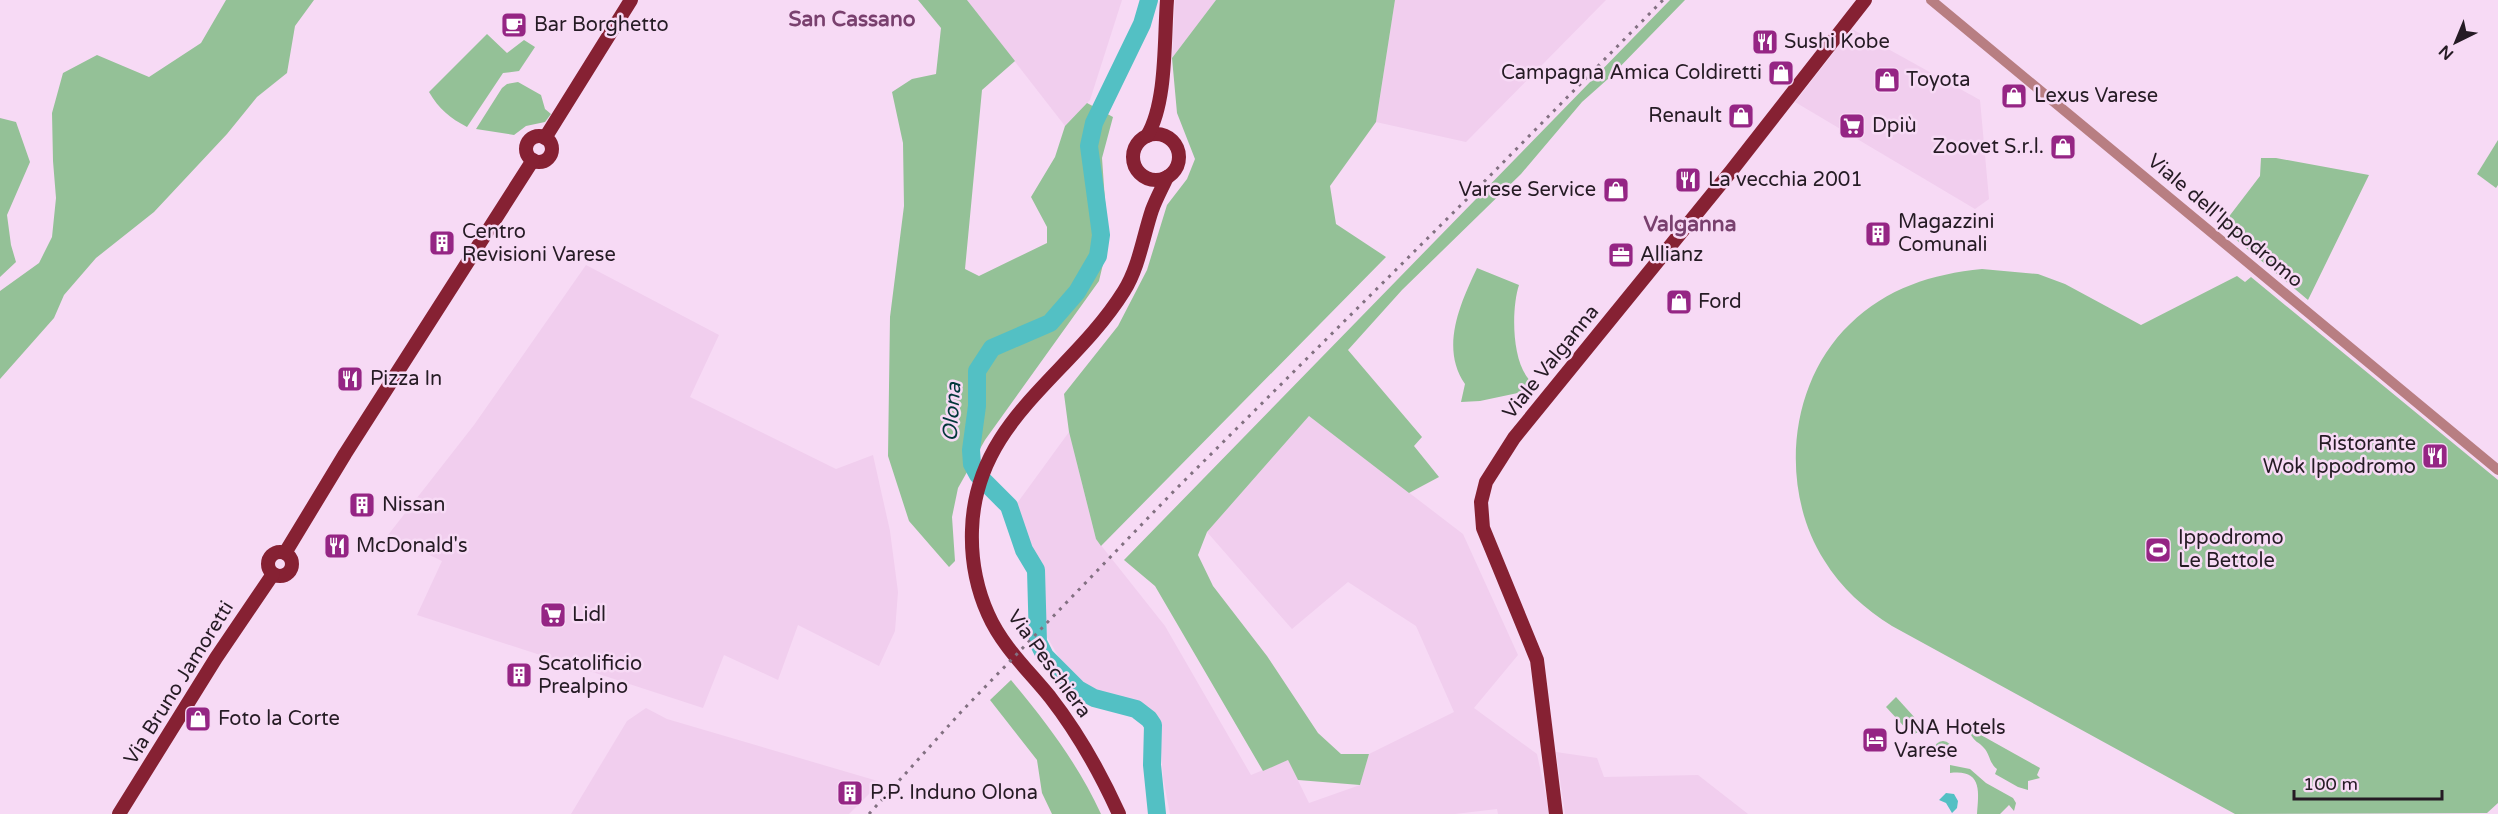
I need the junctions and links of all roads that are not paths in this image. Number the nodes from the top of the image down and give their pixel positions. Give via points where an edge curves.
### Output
1 (631, 0) edge
2 (1167, 0) edge
3 (1864, 0) edge
4 (1931, 0) edge
5 (1160, 95) junction
6 (1147, 136) junction
7 (1175, 145) junction
8 (1143, 176) junction
9 (1167, 177) junction
10 (1153, 209) junction
11 (2498, 470) edge
12 (119, 814) edge
13 (1119, 814) edge
14 (1556, 814) edge

1 - 12 main road, Via Bruno Jamoretti via 545,138 552,148 550,157 542,162 533,160 285,553 270,558 268,566 273,574
2 - 5 main road
3 - 14 main road, Viale Valganna via 1514,438 1486,482 1481,502 1483,528 1537,660
4 - 11 street, Viale dell'Ippodromo
5 - 6 main road via 1156,121
5 - 7 main road via 1164,121
6 - 7 main road via 1162,135
6 - 8 main road via 1134,151 1135,167
7 - 9 main road via 1179,159
8 - 9 main road via 1155,180
8 - 10 main road
9 - 10 main road
10 - 13 main road, Via Peschiera via 1125,290 1089,340 1002,434 989,456 976,494 972,528 973,565 987,613 1000,636 1075,732 1101,774

